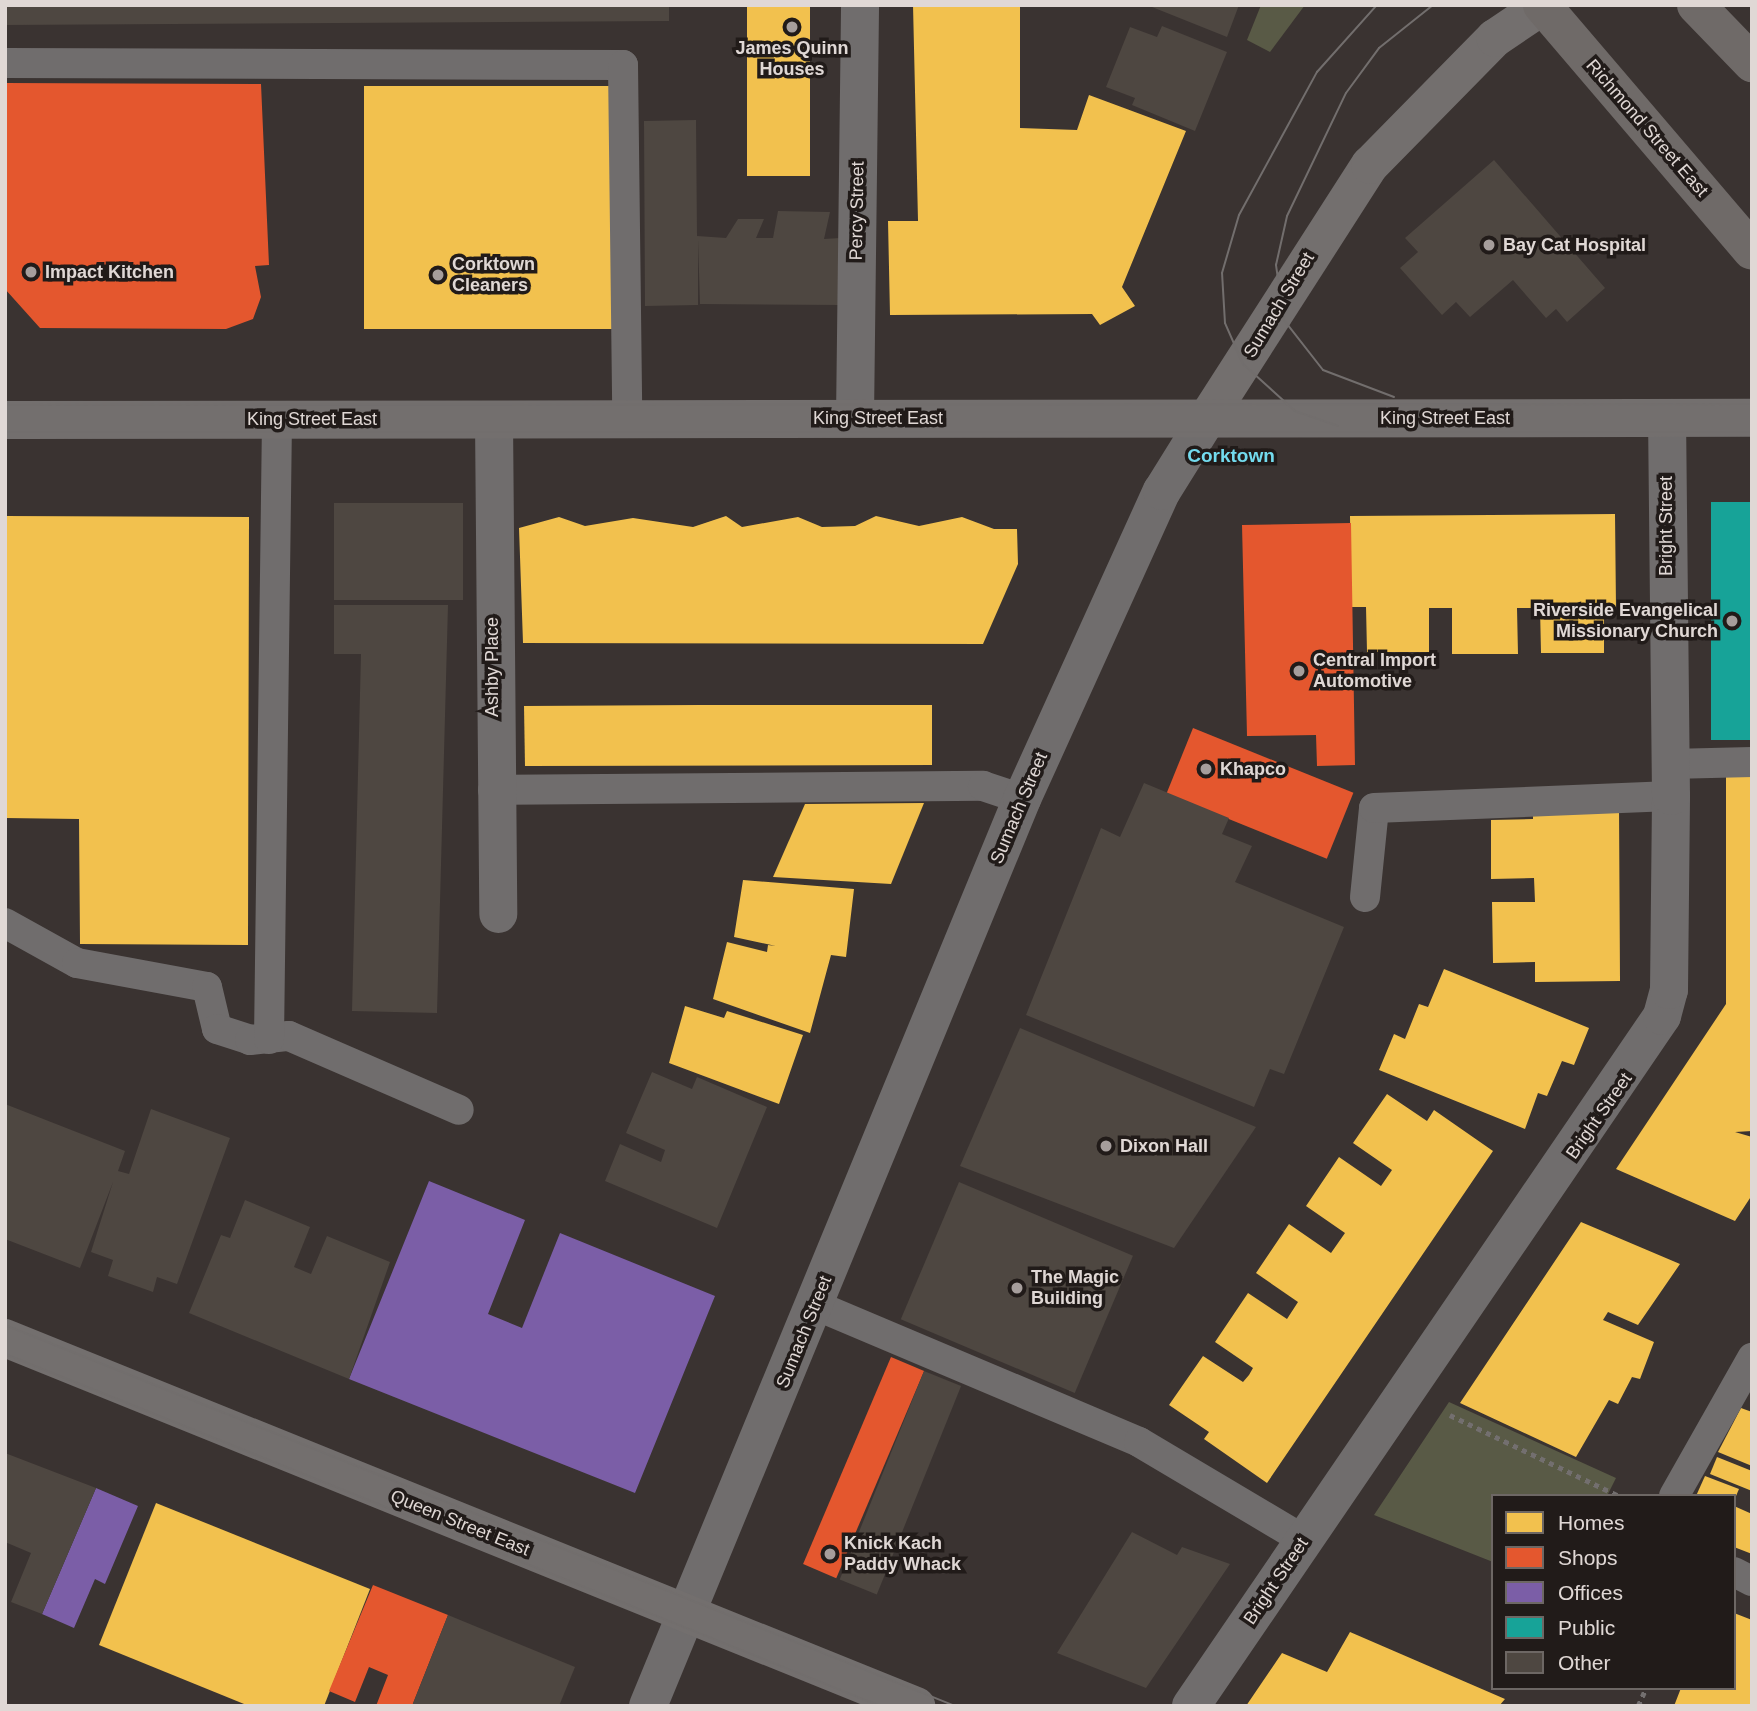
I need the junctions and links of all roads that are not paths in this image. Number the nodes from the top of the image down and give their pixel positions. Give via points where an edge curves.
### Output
1 (860, 5) edge
2 (1543, 5) edge
3 (1696, 5) edge
4 (5, 63) edge
5 (1752, 63) edge
6 (1752, 251) edge
7 (627, 417) junction
8 (1208, 417) junction
9 (855, 418) junction
10 (1667, 418) junction
11 (1752, 418) edge
12 (277, 419) junction
13 (494, 419) junction
14 (5, 420) edge
15 (1752, 762) edge
16 (1670, 780) junction
17 (493, 790) junction
18 (1022, 799) junction
19 (1365, 897) dead end
20 (498, 914) dead end
21 (5, 923) edge
22 (269, 1039) junction
23 (458, 1110) dead end
24 (815, 1305) junction
25 (5, 1338) edge
26 (1752, 1358) edge
27 (1675, 1494) edge
28 (1304, 1540) junction
29 (1736, 1573) edge
30 (1752, 1581) edge
31 (687, 1614) junction
32 (648, 1706) edge
33 (916, 1706) edge
34 (1191, 1706) edge

1 - 9 street, Percy Street
2 - 6 highway, Richmond Street East, bridge
2 - 8 main road, Sumach Street via 1495,38 1370,165
3 - 5 highway
4 - 7 lane via 623,65
7 - 9 main road, King Street East
7 - 13 main road, King Street East
8 - 9 main road, King Street East
8 - 10 main road, King Street East
8 - 18 street, Sumach Street via 1162,491
10 - 11 main road, King Street East
10 - 16 street, Bright Street
12 - 13 main road, King Street East
12 - 14 main road, King Street East
12 - 22 lane
13 - 17 street, Ashby Place
15 - 16 lane
16 - 19 lane via 1374,808
16 - 28 street, Bright Street via 1669,990 1662,1016
17 - 18 lane via 983,786
17 - 20 street, Ashby Place
18 - 24 street, Sumach Street
21 - 22 lane via 77,963 207,987 217,1029 250,1040
22 - 23 lane via 289,1036
24 - 28 lane via 1139,1442
24 - 31 street, Sumach Street
25 - 31 main road, Queen Street East
26 - 27 lane
28 - 34 street, Bright Street
29 - 30 lane
31 - 32 street, Sumach Street
31 - 33 main road, Queen Street East

